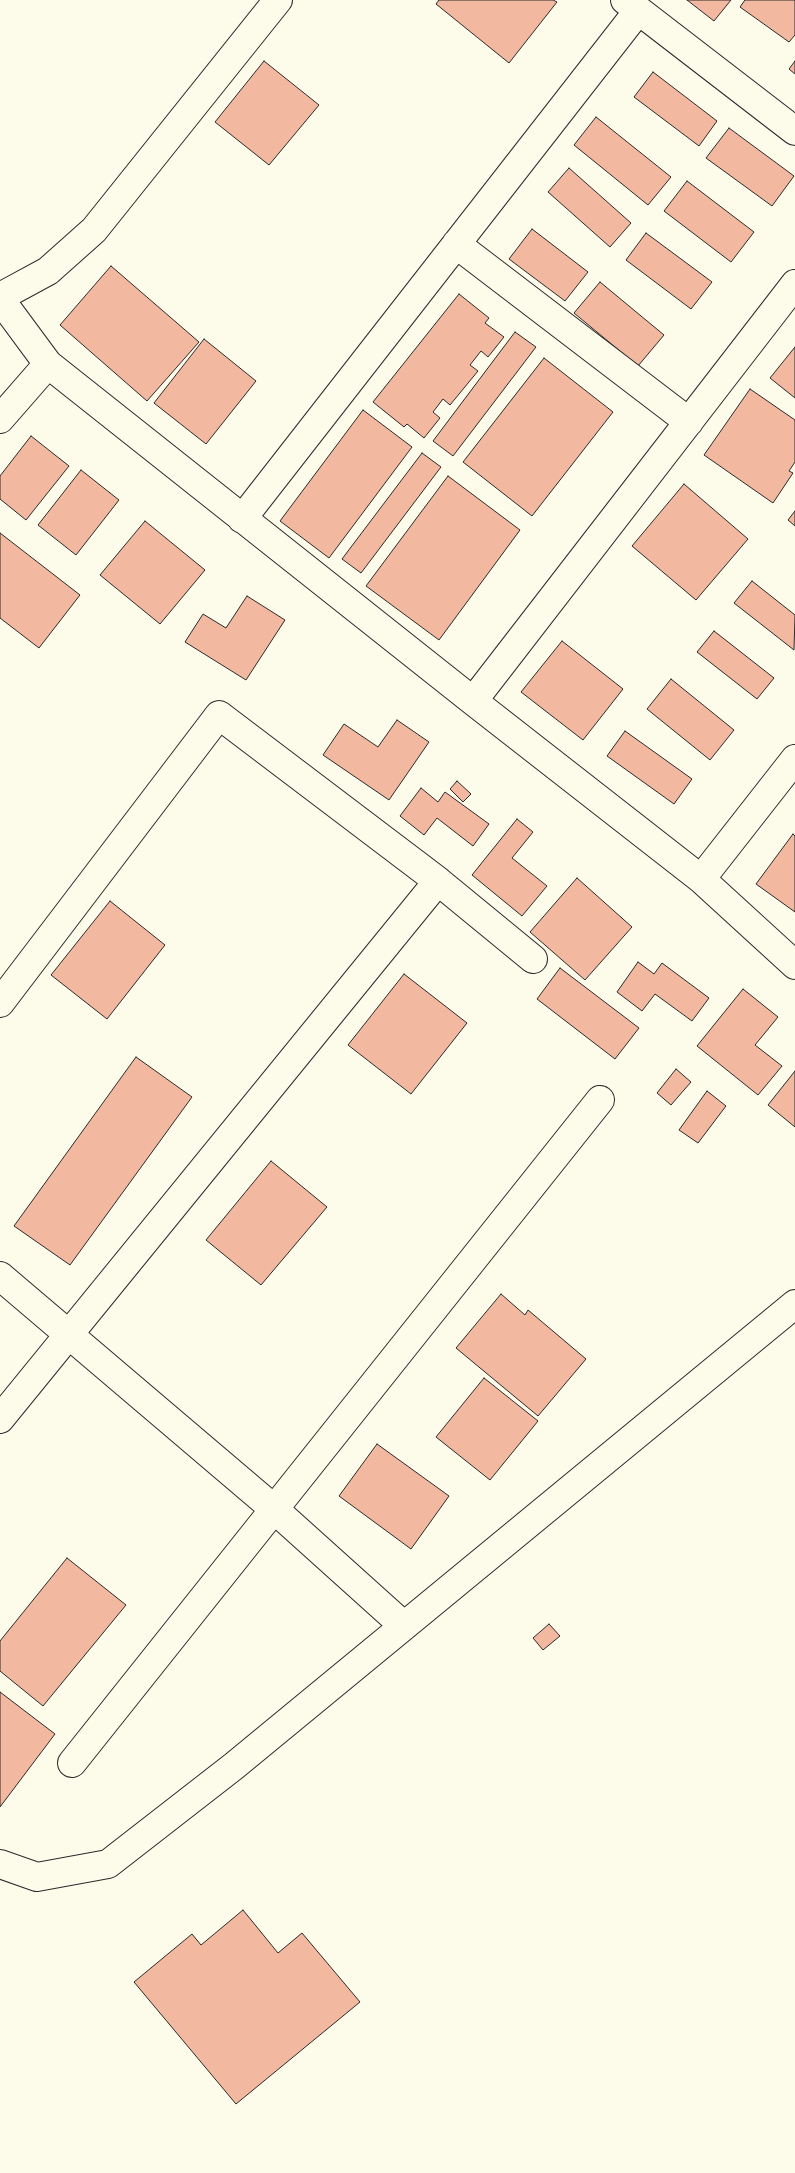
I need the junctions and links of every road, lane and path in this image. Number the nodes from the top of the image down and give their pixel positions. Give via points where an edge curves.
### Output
1 (278, 0) edge
2 (632, 6) edge
3 (795, 131) edge
4 (456, 244) junction
5 (795, 284) edge
6 (0, 298) edge
7 (48, 364) junction
8 (0, 419) edge
9 (689, 422) junction
10 (242, 519) junction
11 (473, 702) junction
12 (795, 759) edge
13 (701, 879) junction
14 (438, 881) junction
15 (533, 960) dead end
16 (795, 965) edge
17 (0, 1003) edge
18 (600, 1100) dead end
19 (0, 1276) edge
20 (795, 1304) edge
21 (70, 1335) junction
22 (0, 1419) edge
23 (274, 1509) junction
24 (404, 1626) junction
25 (72, 1763) dead end
26 (0, 1864) edge

1 - 6 street via 94,230 48,271
2 - 3 street
2 - 4 street
4 - 9 street
4 - 10 street
5 - 9 street
6 - 7 street
7 - 8 street
7 - 10 street
9 - 11 street
10 - 11 street
11 - 13 street
12 - 13 street
13 - 16 street
14 - 15 street
14 - 17 street via 219,715
14 - 21 street
18 - 23 street
19 - 21 street
20 - 24 street
21 - 22 street
21 - 23 street
23 - 24 street
23 - 25 street
24 - 26 street via 234,1766 108,1864 37,1876

